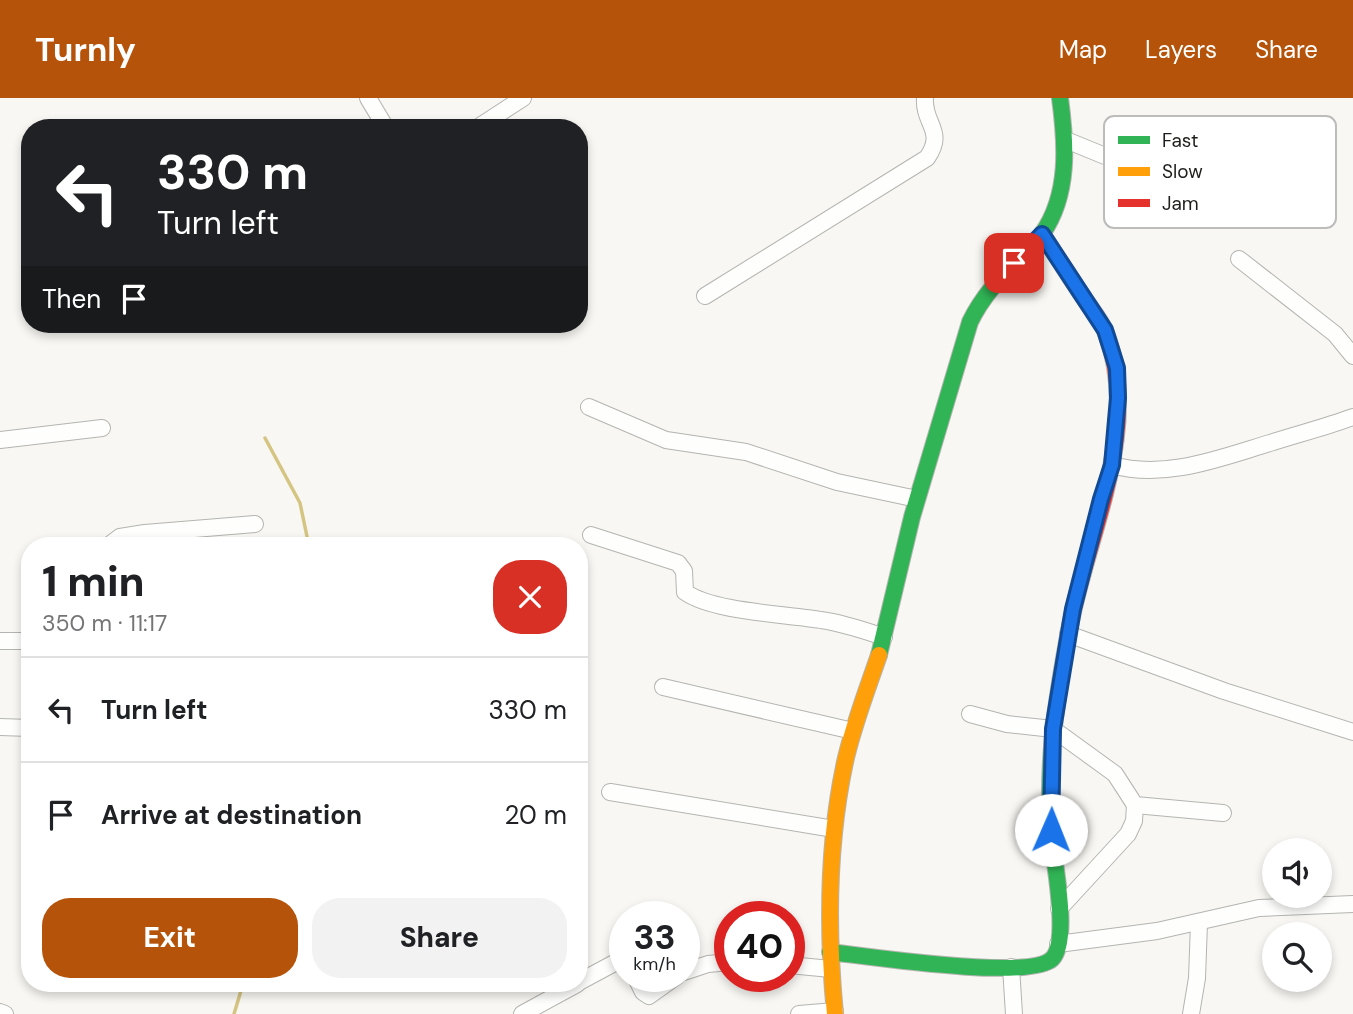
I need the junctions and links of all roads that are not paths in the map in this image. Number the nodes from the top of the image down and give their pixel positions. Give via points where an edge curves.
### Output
1 (368, 98) edge
2 (523, 98) edge
3 (925, 98) edge
4 (1060, 98) edge
5 (381, 119) edge
6 (491, 119) edge
7 (1066, 140) junction
8 (1104, 155) edge
9 (1042, 234) junction
10 (1240, 259) dead end
11 (705, 296) dead end
12 (1353, 356) edge
13 (589, 407) dead end
14 (1353, 417) edge
15 (103, 428) dead end
16 (0, 440) edge
17 (1112, 465) junction
18 (917, 499) junction
19 (255, 524) dead end
20 (591, 535) dead end
21 (120, 537) edge
22 (1068, 634) junction
23 (884, 636) junction
24 (0, 641) edge
25 (21, 641) edge
26 (663, 687) dead end
27 (970, 714) dead end
28 (0, 727) edge
29 (21, 728) edge
30 (1053, 729) junction
31 (853, 731) junction
32 (1353, 732) edge
33 (610, 792) dead end
34 (1135, 805) junction
35 (1223, 813) dead end
36 (834, 829) junction
37 (1353, 904) edge
38 (1059, 909) junction
39 (1199, 923) junction
40 (1058, 944) junction
41 (830, 952) junction
42 (609, 966) edge
43 (805, 967) edge
44 (1011, 967) junction
45 (831, 969) junction
46 (588, 978) edge
47 (562, 992) edge
48 (835, 1012) edge
49 (522, 1014) edge
50 (799, 1014) edge
51 (1014, 1014) edge
52 (1191, 1014) edge

1 - 5 street
2 - 6 street
3 - 11 street via 936,138 927,158
4 - 7 street
7 - 8 street
7 - 9 street via 1061,189
9 - 17 street via 1111,343 1118,398
9 - 18 street via 979,304
10 - 12 street via 1335,334
13 - 18 street via 666,440 746,452 837,482
14 - 17 street via 1191,465 1151,471
15 - 16 street
17 - 22 street
18 - 23 street
19 - 21 street
20 - 23 street via 678,562 684,571 685,592 691,595 723,606 832,622
22 - 30 street
22 - 32 street
23 - 31 street
24 - 25 street
26 - 31 street
27 - 30 street
28 - 29 street
30 - 34 street via 1115,774
30 - 38 street via 1051,830
31 - 36 street
33 - 36 street
34 - 35 street
34 - 38 street via 1128,834
36 - 41 street
37 - 39 street via 1259,908
38 - 40 street
39 - 40 street
39 - 52 street
40 - 44 street via 1053,957 1043,964
41 - 44 street
41 - 45 street
42 - 46 street
43 - 45 street
44 - 51 street
45 - 48 street
47 - 49 street
48 - 50 street

